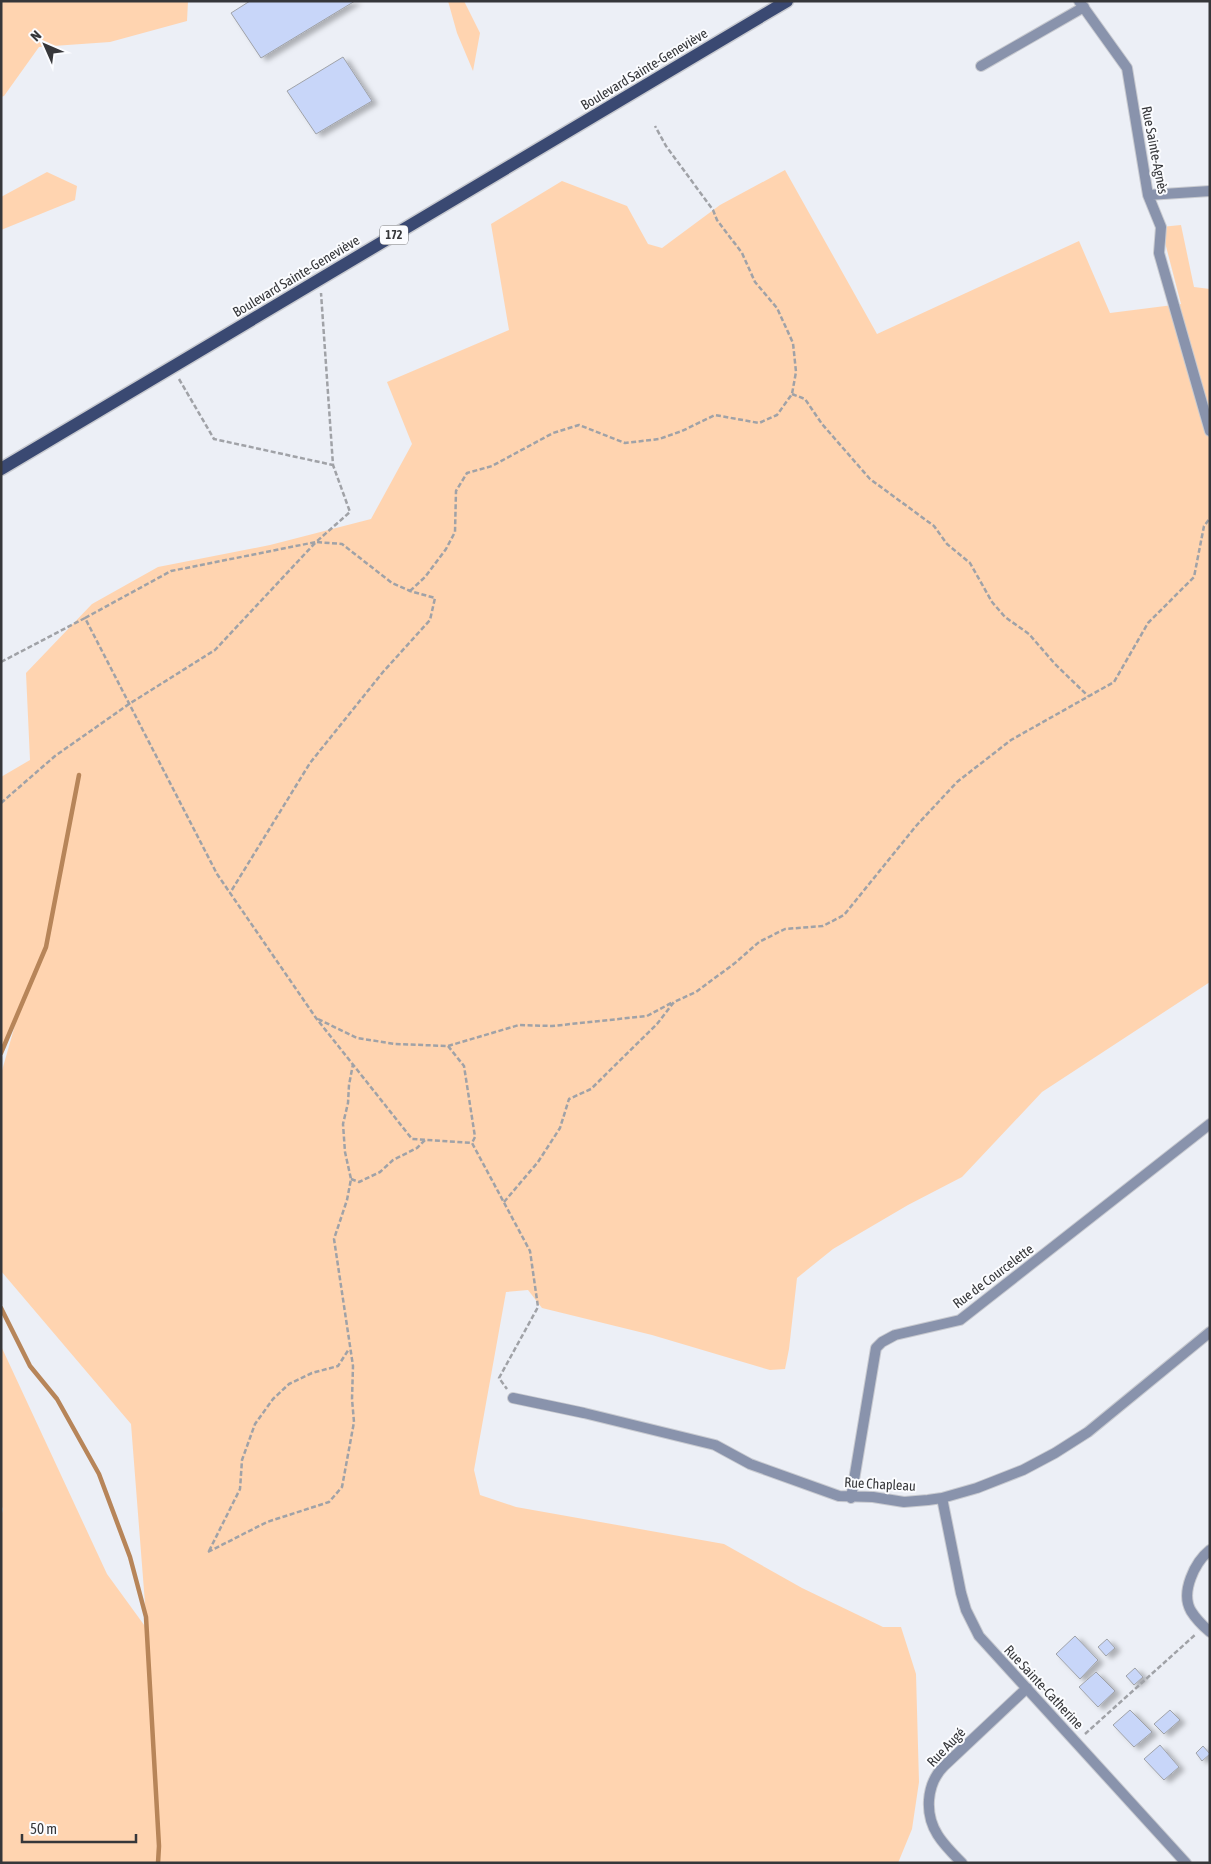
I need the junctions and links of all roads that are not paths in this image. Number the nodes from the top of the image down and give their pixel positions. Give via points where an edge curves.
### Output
1 (787, 1) edge
2 (1082, 4) edge
3 (981, 66) dead end
4 (1210, 191) edge
5 (1148, 195) junction
6 (1210, 431) edge
7 (1, 469) edge
8 (1210, 1124) edge
9 (1210, 1332) edge
10 (514, 1398) road end
11 (850, 1498) junction
12 (942, 1498) junction
13 (1210, 1550) edge
14 (1207, 1629) edge
15 (1026, 1688) junction
16 (962, 1863) edge
17 (1186, 1863) edge

1 - 7 main road, Boulevard Sainte-Geneviève / 172
2 - 3 street
2 - 5 street, Rue Sainte-Agnès via 1127,68
4 - 5 street
5 - 6 street, Rue Sainte-Agnès via 1161,226 1158,253
8 - 11 street, Rue de Courcelette via 960,1320 895,1335 876,1348
9 - 12 street, Rue Chapleau via 1088,1432 1055,1453 1023,1470
10 - 11 street, Rue Chapleau via 715,1445 750,1464
11 - 12 street, Rue Chapleau via 904,1502
12 - 15 street, Rue Sainte-Catherine via 966,1610 979,1636
13 - 14 street via 1193,1572 1187,1600
15 - 16 street, Rue Augé via 944,1766 930,1787 930,1822
15 - 17 street, Rue Sainte-Catherine

